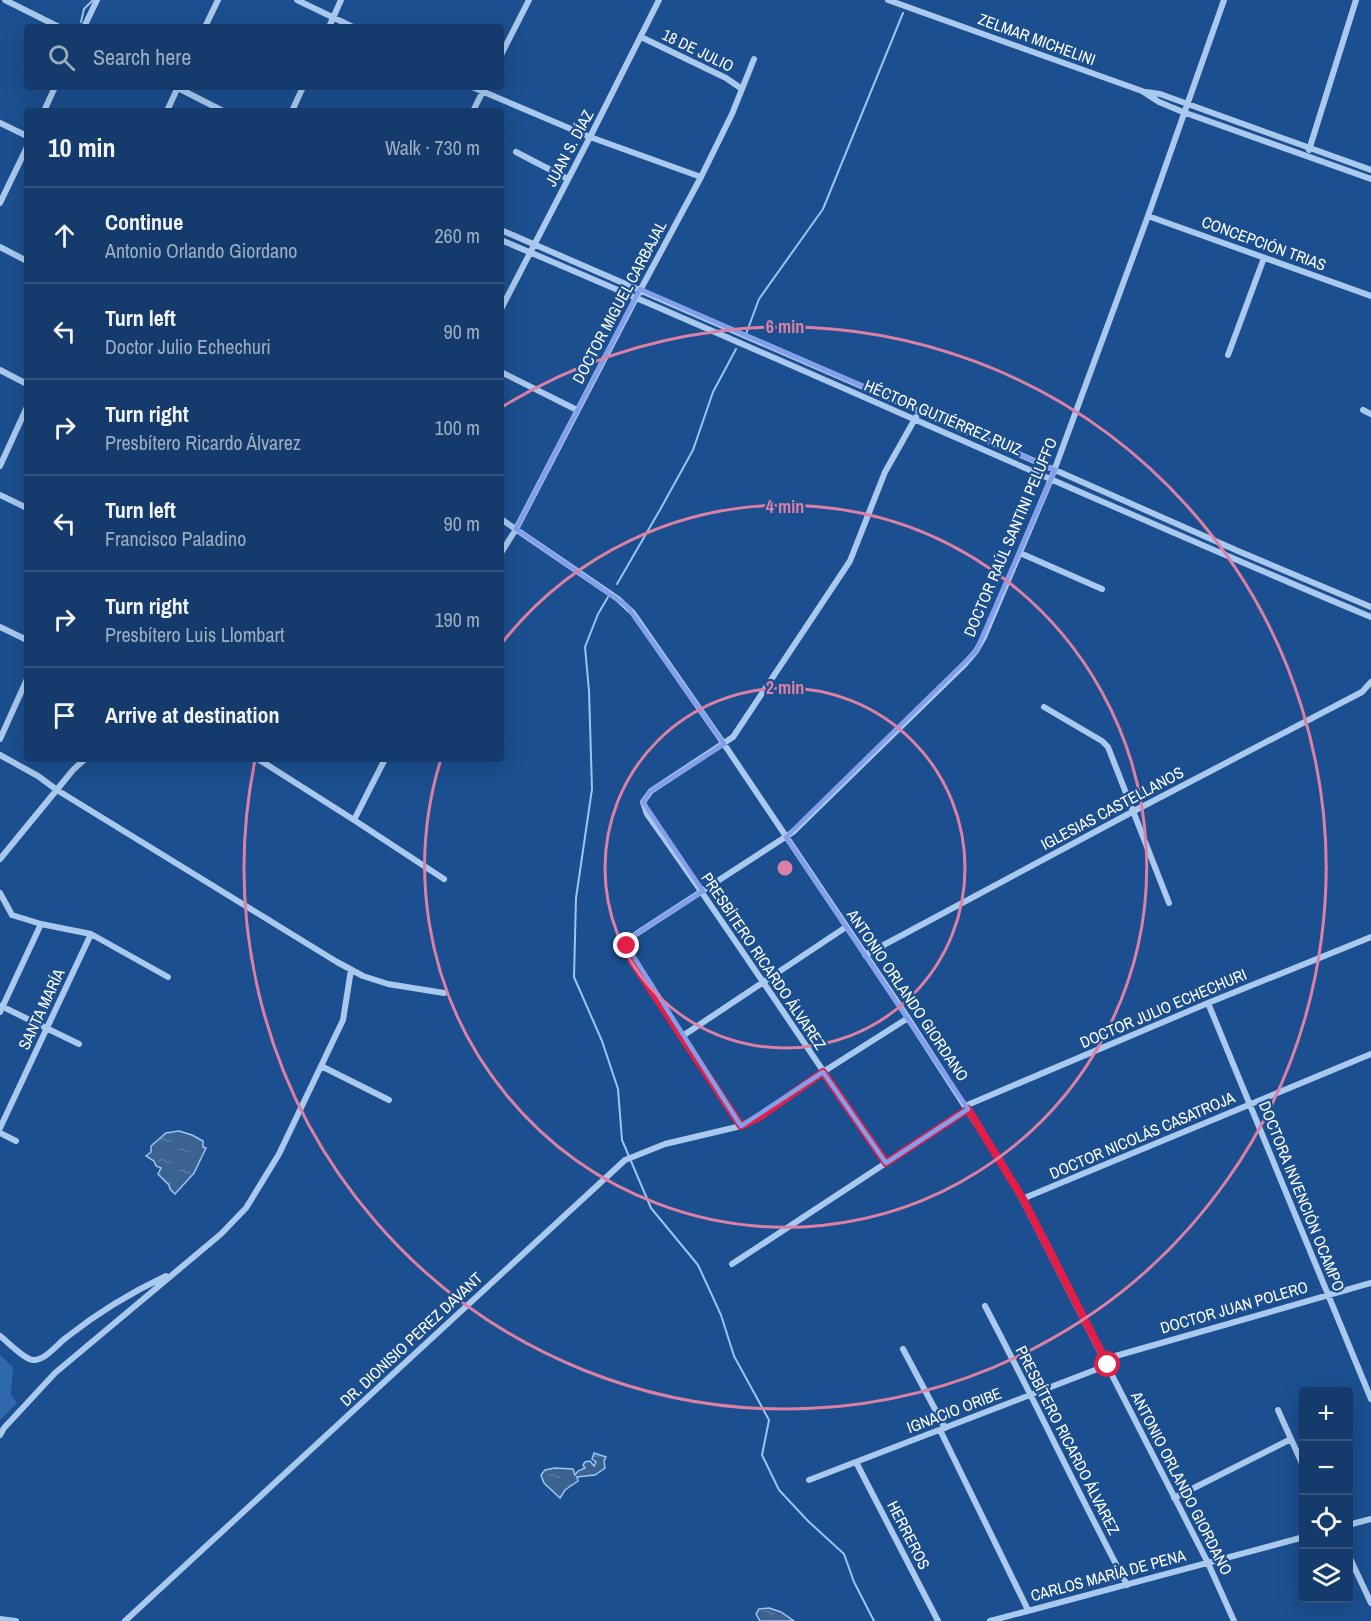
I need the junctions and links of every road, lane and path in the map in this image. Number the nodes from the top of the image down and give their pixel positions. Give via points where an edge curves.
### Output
1 (5, 0) edge
2 (97, 0) edge
3 (218, 0) edge
4 (297, 0) edge
5 (341, 0) edge
6 (529, 0) edge
7 (659, 0) edge
8 (888, 0) edge
9 (1224, 0) edge
10 (1356, 0) edge
11 (334, 17) junction
12 (52, 24) edge
13 (85, 24) edge
14 (206, 24) edge
15 (330, 24) edge
16 (347, 24) edge
17 (641, 37) junction
18 (504, 49) edge
19 (754, 59) dead end
20 (742, 89) junction
21 (54, 90) edge
22 (176, 90) edge
23 (183, 90) edge
24 (302, 90) edge
25 (483, 90) edge
26 (1142, 92) junction
27 (1186, 104) junction
28 (46, 108) edge
29 (167, 108) edge
30 (217, 108) edge
31 (293, 108) edge
32 (474, 108) edge
33 (1184, 112) junction
34 (0, 123) edge
35 (24, 135) edge
36 (590, 137) junction
37 (1310, 148) junction
38 (516, 152) dead end
39 (24, 153) edge
40 (1307, 156) junction
41 (1371, 170) edge
42 (701, 177) junction
43 (568, 179) junction
44 (1371, 179) edge
45 (0, 203) edge
46 (1148, 216) junction
47 (504, 231) edge
48 (504, 241) edge
49 (0, 247) edge
50 (530, 252) junction
51 (1264, 258) junction
52 (24, 259) edge
53 (1371, 296) edge
54 (636, 298) junction
55 (504, 303) edge
56 (1228, 356) dead end
57 (0, 370) edge
58 (504, 374) edge
59 (24, 382) edge
60 (577, 410) junction
61 (918, 410) junction
62 (1363, 410) dead end
63 (24, 414) edge
64 (1371, 414) edge
65 (915, 419) junction
66 (0, 466) edge
67 (1051, 479) junction
68 (0, 495) edge
69 (24, 507) edge
70 (504, 521) edge
71 (516, 529) junction
72 (504, 549) edge
73 (1020, 553) junction
74 (1102, 589) dead end
75 (1371, 606) edge
76 (1371, 617) edge
77 (0, 627) edge
78 (24, 639) edge
79 (1371, 682) edge
80 (24, 686) edge
81 (1044, 707) dead end
82 (0, 739) edge
83 (724, 744) junction
84 (0, 755) edge
85 (82, 762) edge
86 (263, 762) edge
87 (383, 762) edge
88 (57, 790) junction
89 (1134, 811) junction
90 (354, 820) junction
91 (786, 837) junction
92 (0, 859) edge
93 (444, 879) dead end
94 (703, 891) junction
95 (0, 893) edge
96 (1169, 903) dead end
97 (41, 924) junction
98 (846, 927) junction
99 (91, 934) junction
100 (1371, 937) edge
101 (865, 955) junction
102 (351, 970) junction
103 (168, 977) dead end
104 (763, 982) junction
105 (444, 993) dead end
106 (1208, 1003) junction
107 (1, 1009) edge
108 (908, 1018) junction
109 (47, 1028) junction
110 (681, 1037) junction
111 (79, 1044) dead end
112 (1371, 1054) edge
113 (321, 1066) junction
114 (823, 1072) junction
115 (389, 1100) dead end
116 (1250, 1104) junction
117 (967, 1108) junction
118 (741, 1126) junction
119 (0, 1128) edge
120 (0, 1133) edge
121 (16, 1141) dead end
122 (886, 1163) junction
123 (1023, 1199) junction
124 (732, 1264) dead end
125 (173, 1273) junction
126 (1371, 1282) edge
127 (1328, 1294) junction
128 (985, 1306) dead end
129 (0, 1336) edge
130 (903, 1349) dead end
131 (1106, 1362) junction
132 (1032, 1395) junction
133 (1371, 1399) edge
134 (1278, 1410) dead end
135 (943, 1429) junction
136 (0, 1435) edge
137 (1291, 1439) junction
138 (1299, 1457) edge
139 (856, 1462) junction
140 (809, 1480) dead end
141 (1174, 1498) junction
142 (1371, 1519) edge
143 (1353, 1524) edge
144 (1299, 1538) edge
145 (1208, 1563) junction
146 (1353, 1565) edge
147 (1127, 1585) junction
148 (1371, 1603) edge
149 (1029, 1610) junction
150 (0, 1619) edge
151 (15, 1621) edge
152 (125, 1621) edge
153 (938, 1621) edge
154 (990, 1621) edge
155 (1234, 1621) edge

1 - 12 street
2 - 13 street
3 - 14 street
4 - 11 street
5 - 11 street
6 - 18 street
7 - 17 street, JUAN S. DÍAZ
8 - 26 street, ZELMAR MICHELINI
9 - 27 street, DOCTOR RAÚL SANTINI PELUFFO
10 - 37 street
11 - 15 street
11 - 16 street
17 - 20 street, 18 DE JULIO
17 - 36 street, JUAN S. DÍAZ
19 - 20 street, DOCTOR MIGUEL CARBAJAL
20 - 42 street, DOCTOR MIGUEL CARBAJAL
21 - 28 street
22 - 29 street
23 - 30 street
24 - 31 street
25 - 32 street
25 - 36 street
26 - 27 street, ZELMAR MICHELINI
26 - 33 street, ZELMAR MICHELINI
27 - 33 street, DOCTOR RAÚL SANTINI PELUFFO
27 - 37 street, ZELMAR MICHELINI
33 - 40 street, ZELMAR MICHELINI
33 - 46 street, DOCTOR RAÚL SANTINI PELUFFO
34 - 35 street
36 - 42 street
36 - 43 street, JUAN S. DÍAZ
37 - 40 street
37 - 41 street, ZELMAR MICHELINI
38 - 43 street
39 - 45 street
40 - 44 street, ZELMAR MICHELINI
42 - 54 street, DOCTOR MIGUEL CARBAJAL
43 - 50 street, JUAN S. DÍAZ
46 - 51 street, CONCEPCIÓN TRIAS
46 - 67 street, DOCTOR RAÚL SANTINI PELUFFO
47 - 61 street, HÉCTOR GUTIÉRREZ RUIZ
48 - 50 street, HÉCTOR GUTIÉRREZ RUIZ
49 - 52 street
50 - 54 street, HÉCTOR GUTIÉRREZ RUIZ
50 - 55 street, JUAN S. DÍAZ
51 - 53 street, CONCEPCIÓN TRIAS
51 - 56 street
54 - 60 street, DOCTOR MIGUEL CARBAJAL
54 - 65 street, HÉCTOR GUTIÉRREZ RUIZ
57 - 59 street
58 - 60 street
60 - 71 street, DOCTOR MIGUEL CARBAJAL
61 - 65 street
61 - 75 street, HÉCTOR GUTIÉRREZ RUIZ
62 - 64 street
63 - 66 street
65 - 67 street, HÉCTOR GUTIÉRREZ RUIZ
65 - 83 street via 885,472 850,561 733,737
67 - 73 street, DOCTOR RAÚL SANTINI PELUFFO
67 - 76 street, HÉCTOR GUTIÉRREZ RUIZ
68 - 69 street
70 - 71 street, ANTONIO ORLANDO GIORDANO
71 - 72 street, DOCTOR MIGUEL CARBAJAL
71 - 83 street, ANTONIO ORLANDO GIORDANO via 627,606
73 - 74 street
73 - 91 street, DOCTOR RAÚL SANTINI PELUFFO via 984,637 970,658
77 - 78 street
79 - 89 street, IGLESIAS CASTELLANOS via 1362,692
80 - 82 street
81 - 89 street via 1108,747
83 - 91 street, ANTONIO ORLANDO GIORDANO
83 - 94 street, PRESBÍTERO RICARDO ÁLVAREZ via 651,791 643,802 647,814
84 - 88 street
85 - 88 street
86 - 90 street
87 - 90 street
88 - 92 street
88 - 102 street
89 - 96 street
89 - 101 street, IGLESIAS CASTELLANOS
90 - 93 street
91 - 94 street, DOCTOR RAÚL SANTINI PELUFFO
91 - 98 street, ANTONIO ORLANDO GIORDANO
94 - 104 street, PRESBÍTERO RICARDO ÁLVAREZ
94 - 110 street, DOCTOR RAÚL SANTINI PELUFFO via 636,934 627,946 632,961
95 - 97 street via 12,915
97 - 99 street
97 - 107 street
98 - 101 street, ANTONIO ORLANDO GIORDANO
98 - 104 street
99 - 103 street
99 - 109 street, SANTA MARÍA
100 - 106 street, DOCTOR JULIO ECHECHURI
101 - 108 street, ANTONIO ORLANDO GIORDANO
102 - 105 street via 388,984
102 - 113 street via 343,1020
104 - 110 street
104 - 114 street, PRESBÍTERO RICARDO ÁLVAREZ
106 - 116 street, DOCTORA INVENCIÓN OCAMPO
106 - 117 street, DOCTOR JULIO ECHECHURI
107 - 109 street
108 - 114 street, DR. DIONISIO PEREZ DAVANT
108 - 117 street, ANTONIO ORLANDO GIORDANO
109 - 111 street
109 - 119 street, SANTA MARÍA
110 - 118 street
112 - 116 street, DOCTOR NICOLÁS CASATROJA
113 - 115 street
113 - 125 street via 279,1154 246,1208
114 - 118 street, DR. DIONISIO PEREZ DAVANT
114 - 122 street, PRESBÍTERO RICARDO ÁLVAREZ
116 - 123 street, DOCTOR NICOLÁS CASATROJA
116 - 127 street, DOCTORA INVENCIÓN OCAMPO
117 - 122 street, DOCTOR JULIO ECHECHURI
117 - 123 street, ANTONIO ORLANDO GIORDANO
118 - 152 street, DR. DIONISIO PEREZ DAVANT via 665,1144 625,1160
120 - 121 street
122 - 124 street, DOCTOR JULIO ECHECHURI
123 - 131 street, ANTONIO ORLANDO GIORDANO
125 - 129 street via 129,1295 41,1359 27,1359
125 - 136 street via 55,1373
126 - 127 street, DOCTOR JUAN POLERO
127 - 131 street, DOCTOR JUAN POLERO
127 - 133 street, DOCTORA INVENCIÓN OCAMPO
128 - 132 street, PRESBÍTERO RICARDO ÁLVAREZ
130 - 135 street
131 - 132 street, IGNACIO ORIBE
131 - 141 street, ANTONIO ORLANDO GIORDANO
132 - 135 street, IGNACIO ORIBE
132 - 147 street, PRESBÍTERO RICARDO ÁLVAREZ
134 - 137 street
135 - 139 street, IGNACIO ORIBE
135 - 149 street
137 - 138 street
137 - 141 street
139 - 140 street, IGNACIO ORIBE
139 - 153 street, HERREROS
141 - 145 street, ANTONIO ORLANDO GIORDANO
142 - 143 street
144 - 145 street, CARLOS MARÍA DE PENA
145 - 147 street, CARLOS MARÍA DE PENA
145 - 155 street, ANTONIO ORLANDO GIORDANO
146 - 148 street
147 - 149 street, CARLOS MARÍA DE PENA
149 - 154 street, CARLOS MARÍA DE PENA
150 - 151 street

